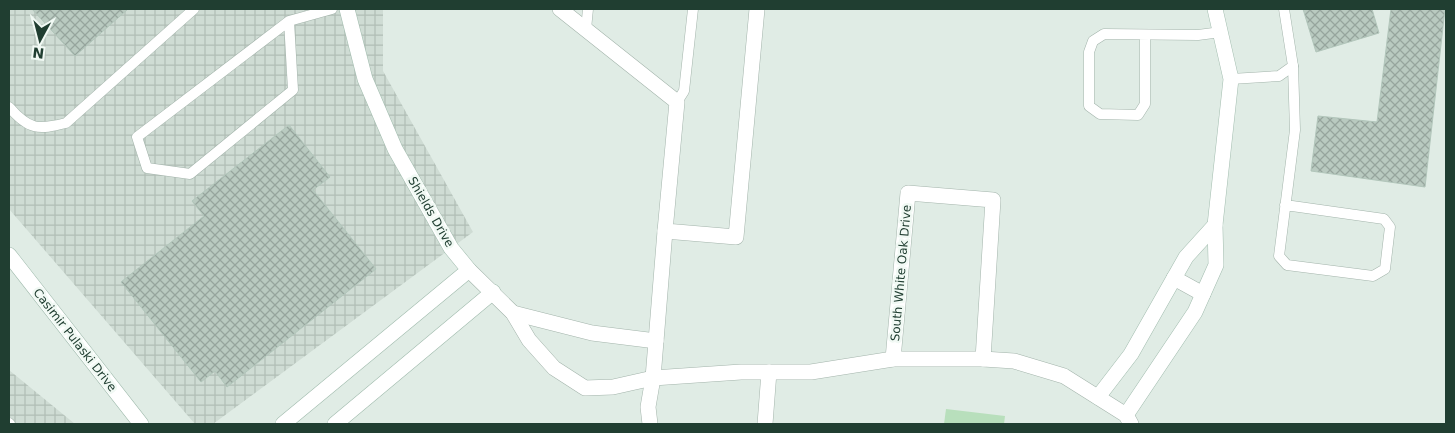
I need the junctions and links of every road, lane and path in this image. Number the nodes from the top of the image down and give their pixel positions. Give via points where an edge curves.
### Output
1 (194, 9) edge
2 (332, 9) edge
3 (346, 9) edge
4 (560, 9) edge
5 (588, 9) edge
6 (693, 9) edge
7 (756, 9) edge
8 (1215, 9) edge
9 (1284, 9) edge
10 (289, 21) junction
11 (586, 29) junction
12 (1221, 32) junction
13 (1146, 35) junction
14 (1293, 66) junction
15 (1231, 79) junction
16 (677, 102) junction
17 (9, 107) edge
18 (1285, 205) junction
19 (1214, 225) junction
20 (664, 231) junction
21 (9, 255) edge
22 (469, 270) junction
23 (1174, 278) junction
24 (493, 292) junction
25 (1203, 294) junction
26 (514, 313) junction
27 (656, 341) junction
28 (893, 359) junction
29 (982, 359) junction
30 (769, 372) junction
31 (653, 378) junction
32 (1098, 397) junction
33 (1128, 420) edge
34 (140, 424) edge
35 (283, 424) edge
36 (335, 424) edge
37 (650, 424) edge
38 (765, 424) edge

1 - 17 lane via 66,122 44,128 22,122
2 - 10 lane
3 - 22 street, Shields Drive via 364,79 395,149 451,248
4 - 11 street
5 - 11 lane
6 - 16 lane via 684,91
7 - 20 street via 736,237
8 - 12 street, South White Oak Drive
9 - 14 lane
10 - 10 lane via 138,137 147,168 190,174 293,90
11 - 16 street
12 - 13 lane via 1198,36
12 - 15 street, South White Oak Drive
13 - 13 lane via 1104,34 1093,41 1089,52 1089,106 1100,114 1138,116 1145,104
14 - 15 lane via 1279,76
14 - 18 lane via 1295,130
15 - 19 street, South White Oak Drive
16 - 20 street
18 - 18 lane via 1279,256 1287,265 1373,276 1385,269 1390,227 1384,219
19 - 23 street via 1186,257
19 - 25 street, South White Oak Drive via 1216,265
20 - 27 street
21 - 34 street, Casimir Pulaski Drive
22 - 24 street, South White Oak Drive
22 - 35 street
23 - 25 street
23 - 32 street via 1130,354
24 - 26 street, South White Oak Drive
24 - 36 street
25 - 33 street, South White Oak Drive
26 - 27 street via 592,333
26 - 31 street, South White Oak Drive via 530,340 554,368 585,388 613,387
27 - 31 street
28 - 29 street, South White Oak Drive
28 - 29 street, South White Oak Drive via 908,193 993,200
28 - 30 street, South White Oak Drive via 811,372
29 - 32 street, South White Oak Drive via 1014,361 1064,376
30 - 31 street, South White Oak Drive
30 - 38 street
31 - 37 street via 648,408
32 - 33 street, South White Oak Drive

